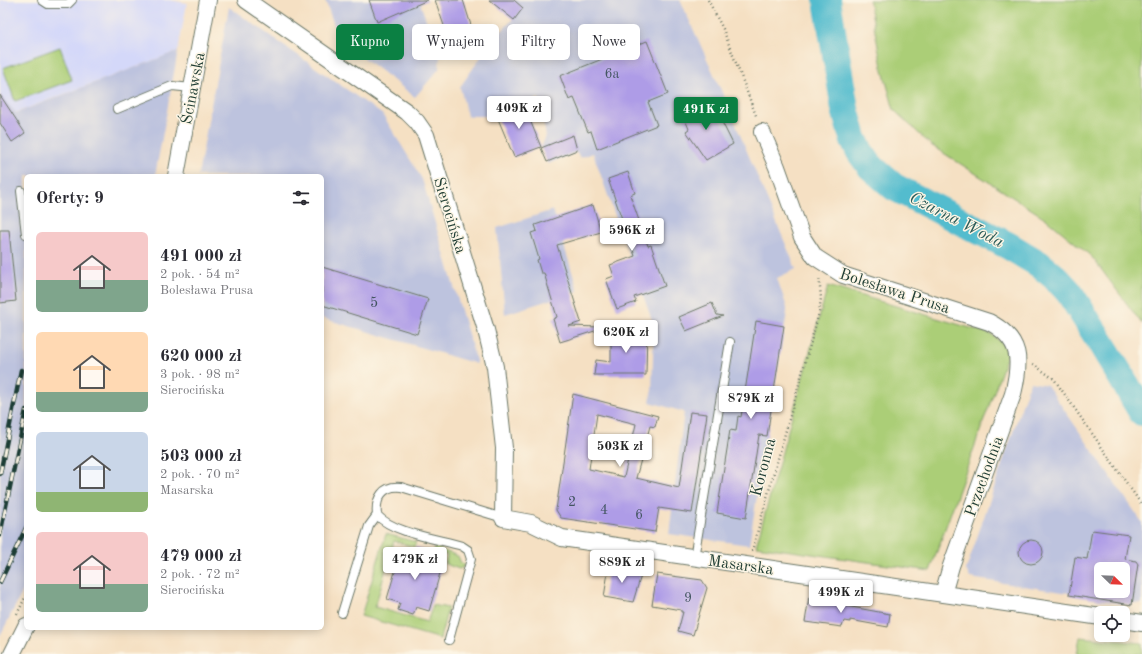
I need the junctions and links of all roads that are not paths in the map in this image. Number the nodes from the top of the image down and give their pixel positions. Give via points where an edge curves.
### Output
1 (42, 0) edge
2 (72, 0) edge
3 (208, 0) edge
4 (246, 0) edge
5 (192, 88) junction
6 (118, 109) dead end
7 (762, 132) road end
8 (176, 174) edge
9 (21, 191) dead end
10 (24, 217) edge
11 (730, 342) dead end
12 (1018, 357) joint
13 (377, 515) junction
14 (503, 518) junction
15 (694, 558) junction
16 (943, 594) junction
17 (342, 613) dead end
18 (1094, 616) edge
19 (1130, 621) edge
20 (1142, 623) edge
21 (24, 630) edge
22 (449, 640) dead end
23 (12, 654) edge

1 - 2 lane via 48,4 68,4
3 - 5 street, Ścinawska
4 - 14 street, Sierocińska via 402,108 414,117 426,134 495,367 504,448
5 - 6 lane via 172,86
5 - 8 street, Ścinawska
7 - 12 street, Bolesława Prusa via 802,237 817,259 857,280 1000,327 1010,336
9 - 10 lane
11 - 15 lane
12 - 16 street, Przechodnia via 1013,394
13 - 14 lane via 378,498 383,490 393,486
13 - 17 lane via 369,526
13 - 22 lane via 383,522 397,528 462,546 468,550 471,559
14 - 15 street, Masarska via 533,524 559,537
15 - 16 street, Masarska
16 - 18 street, Masarska
19 - 20 street
21 - 23 street

